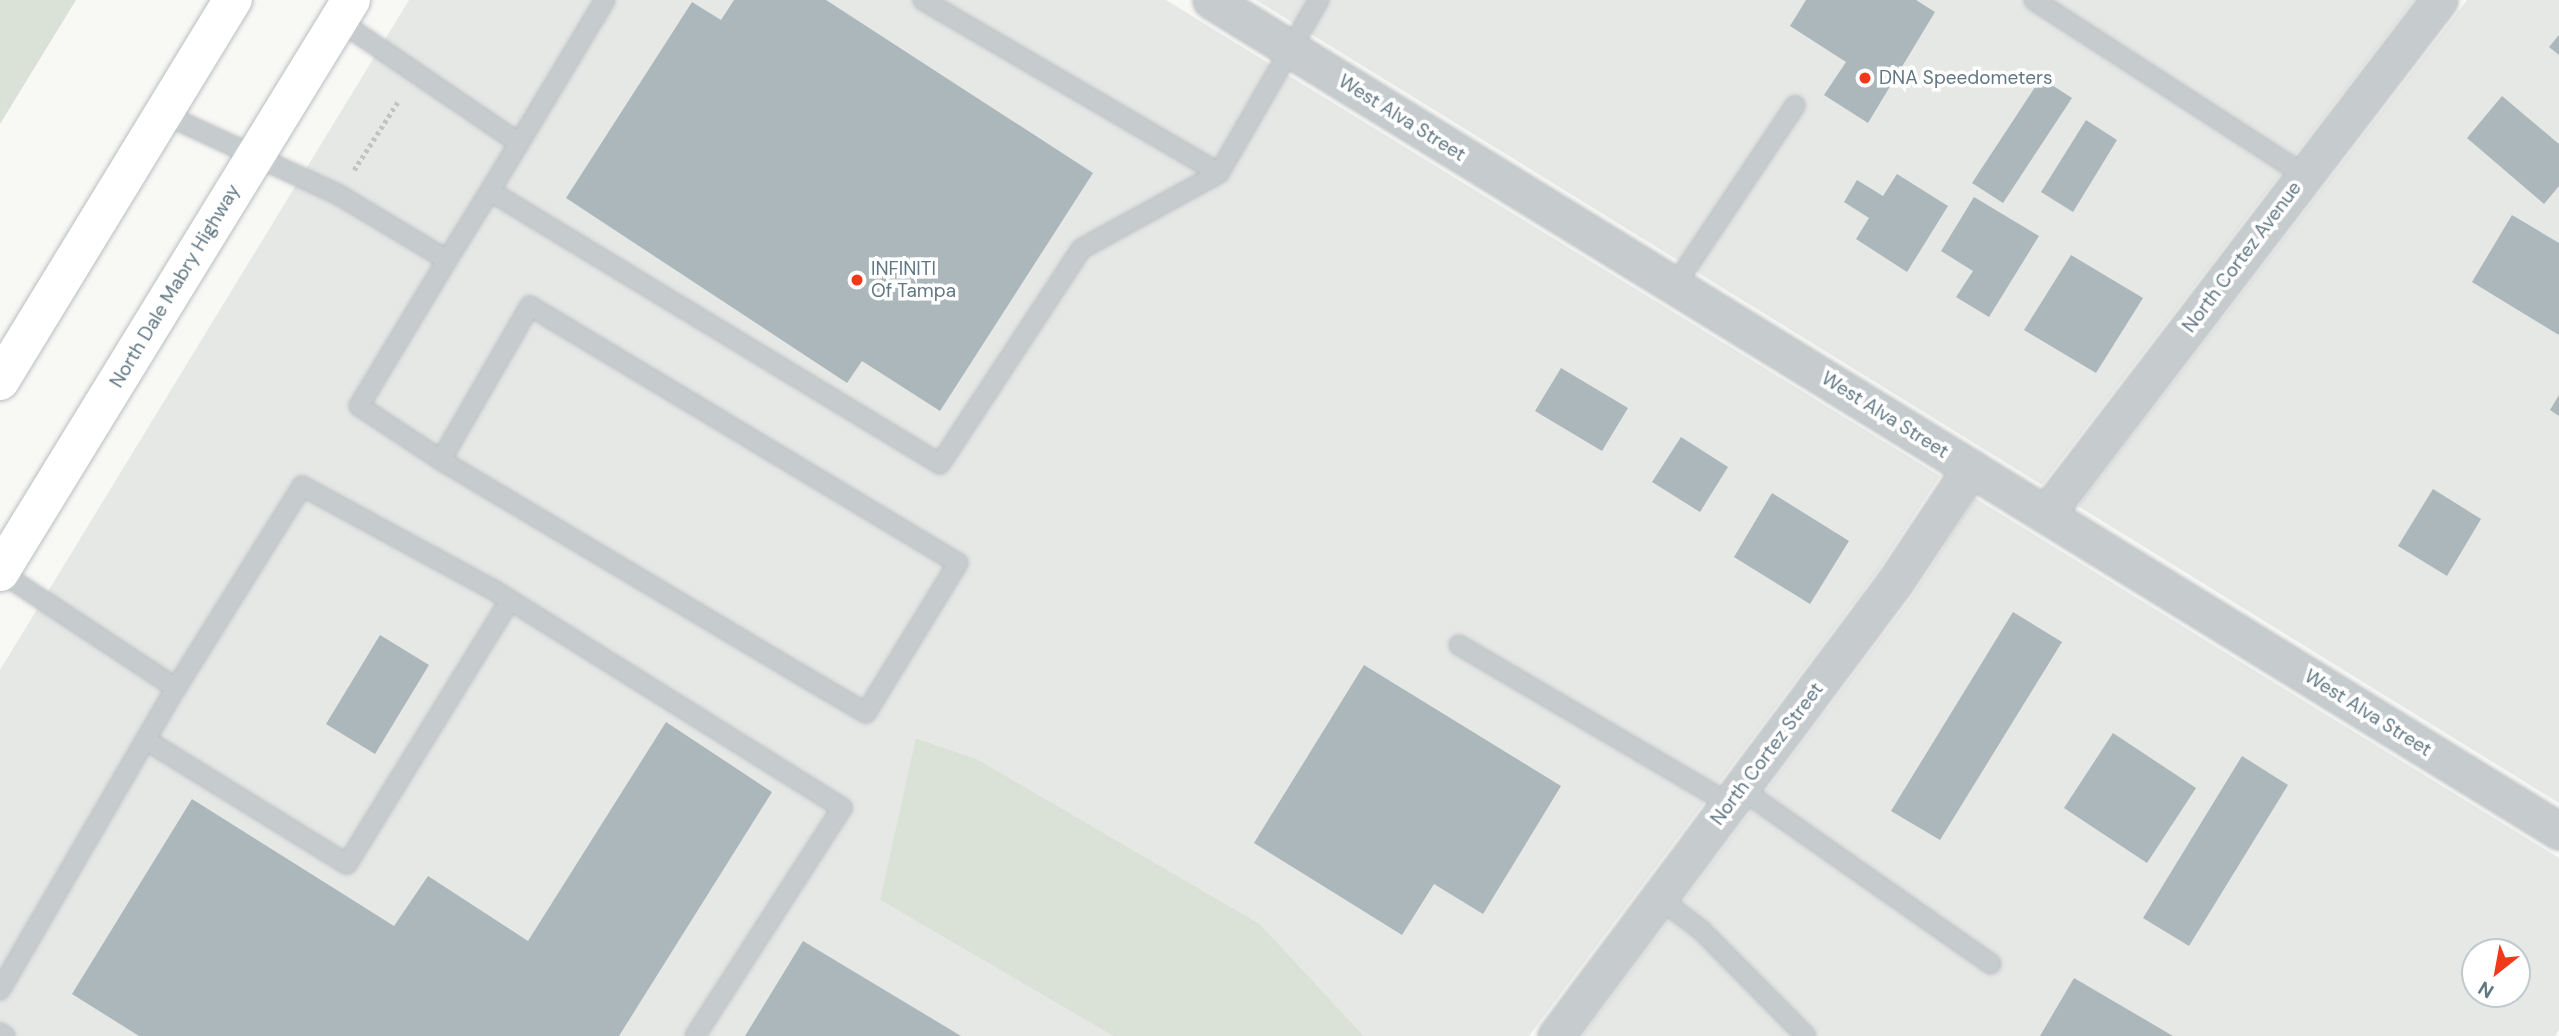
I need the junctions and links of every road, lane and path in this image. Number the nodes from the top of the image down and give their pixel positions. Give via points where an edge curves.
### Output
1 (233, 0) edge
2 (604, 0) edge
3 (923, 0) edge
4 (1211, 0) edge
5 (1319, 0) edge
6 (2034, 0) edge
7 (2440, 0) edge
8 (345, 10) edge
9 (1293, 50) junction
10 (399, 100) dead end
11 (1795, 106) dead end
12 (164, 114) junction
13 (519, 143) junction
14 (256, 154) junction
15 (354, 171) dead end
16 (1219, 173) junction
17 (2305, 175) junction
18 (490, 191) junction
19 (447, 260) junction
20 (1675, 285) junction
21 (0, 381) edge
22 (441, 460) junction
23 (1971, 468) junction
24 (2046, 514) junction
25 (0, 572) edge
26 (510, 600) junction
27 (1459, 645) dead end
28 (176, 688) junction
29 (146, 740) junction
30 (1735, 796) junction
31 (2559, 831) edge
32 (1659, 898) junction
33 (1991, 964) dead end
34 (0, 989) edge
35 (0, 1033) edge
36 (5, 1036) edge
37 (695, 1036) edge
38 (1556, 1036) edge
39 (1806, 1036) edge

1 - 12 main road
2 - 13 lane
3 - 16 lane
4 - 9 street, West Alva Street
5 - 9 lane
6 - 17 lane
7 - 17 street, North Cortez Avenue
8 - 13 lane
8 - 14 main road, North Dale Mabry Highway
9 - 16 lane
9 - 20 street, West Alva Street
10 - 15 path
11 - 20 lane
12 - 14 lane
12 - 21 main road
13 - 18 lane
14 - 19 lane via 339,195
14 - 25 main road, North Dale Mabry Highway
16 - 18 lane via 1081,249 940,464
17 - 24 street, North Cortez Avenue
18 - 19 lane
19 - 22 lane via 359,406
20 - 23 street, West Alva Street
22 - 22 lane via 866,713 958,563 530,306
23 - 24 street, West Alva Street
23 - 30 street, North Cortez Street via 1895,582
24 - 31 street, West Alva Street
25 - 28 lane
26 - 28 lane via 302,486
26 - 29 lane via 347,864
26 - 37 lane via 842,807
27 - 30 lane
28 - 29 lane
29 - 34 lane
30 - 32 street, North Cortez Street
30 - 33 lane
32 - 38 street, North Cortez Street
32 - 39 lane via 1701,930
35 - 36 lane

